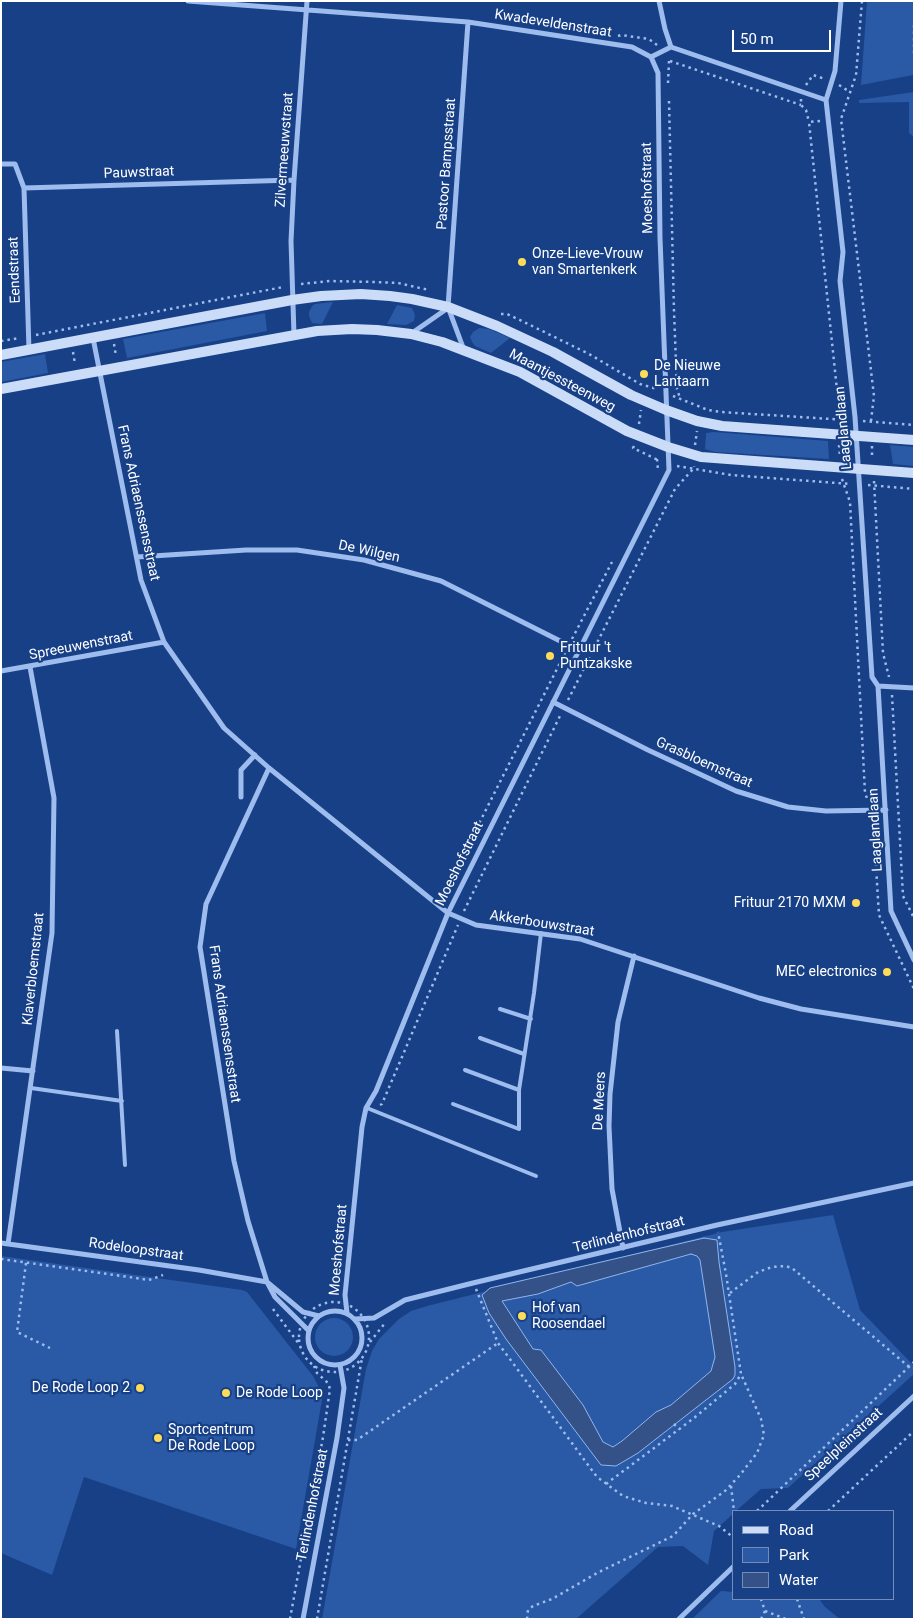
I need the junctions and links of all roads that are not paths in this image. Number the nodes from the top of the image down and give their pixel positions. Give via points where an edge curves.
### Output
1 (188, 1) edge
2 (307, 1) edge
3 (659, 1) edge
4 (841, 1) edge
5 (307, 10) junction
6 (468, 22) junction
7 (671, 47) junction
8 (651, 58) junction
9 (826, 100) junction
10 (1, 164) edge
11 (294, 180) junction
12 (24, 188) junction
13 (292, 300) junction
14 (448, 307) junction
15 (411, 334) junction
16 (294, 335) junction
17 (93, 337) junction
18 (464, 350) junction
19 (29, 351) junction
20 (1, 355) edge
21 (100, 371) junction
22 (1, 389) edge
23 (666, 410) junction
24 (856, 436) junction
25 (914, 440) edge
26 (668, 447) junction
27 (859, 469) junction
28 (914, 473) edge
29 (137, 557) junction
30 (164, 642) junction
31 (580, 651) junction
32 (30, 666) junction
33 (1, 672) edge
34 (878, 686) junction
35 (914, 688) edge
36 (553, 702) junction
37 (255, 754) junction
38 (269, 768) junction
39 (241, 797) dead end
40 (886, 810) junction
41 (448, 913) junction
42 (541, 933) junction
43 (634, 956) junction
44 (914, 960) edge
45 (500, 1009) dead end
46 (531, 1019) junction
47 (914, 1027) edge
48 (117, 1031) dead end
49 (480, 1038) dead end
50 (524, 1054) junction
51 (1, 1068) edge
52 (465, 1070) dead end
53 (33, 1071) junction
54 (31, 1088) junction
55 (519, 1090) junction
56 (122, 1101) junction
57 (453, 1104) dead end
58 (366, 1108) junction
59 (126, 1165) dead end
60 (536, 1176) dead end
61 (914, 1183) edge
62 (1, 1243) edge
63 (8, 1244) junction
64 (624, 1248) junction
65 (267, 1282) junction
66 (347, 1314) junction
67 (319, 1316) junction
68 (354, 1319) junction
69 (308, 1330) junction
70 (340, 1365) junction
71 (914, 1396) edge
72 (791, 1510) edge
73 (732, 1568) edge
74 (303, 1619) edge
75 (679, 1619) edge

1 - 5 street, Kwadeveldenstraat
2 - 5 street, Zilvermeeuwstraat
3 - 7 street
4 - 9 street via 835,71
5 - 6 street, Kwadeveldenstraat
5 - 11 street, Zilvermeeuwstraat
6 - 8 street, Kwadeveldenstraat via 632,47
6 - 14 street, Pastoor Bampsstraat
7 - 8 street
7 - 9 street
8 - 23 street, Moeshofstraat via 658,72
9 - 24 street, Laaglandlaan via 843,252 840,281
10 - 12 street via 15,164
11 - 12 street, Pauwstraat
11 - 13 street, Zilvermeeuwstraat
12 - 19 street, Eendstraat
13 - 14 street, Maantjessteenweg via 361,294 412,299
13 - 16 street
13 - 17 street, Maantjessteenweg
14 - 15 street
14 - 18 street, Pastoor Bampsstraat
14 - 23 street, Maantjessteenweg via 553,352 631,395
15 - 16 street, Maantjessteenweg via 352,329
15 - 18 street, Maantjessteenweg
16 - 21 street, Maantjessteenweg
17 - 19 street, Maantjessteenweg
17 - 21 street
18 - 26 street, Maantjessteenweg via 520,372 619,427
19 - 20 street, Maantjessteenweg
21 - 22 street, Maantjessteenweg
21 - 29 street, Frans Adriaenssensstraat
23 - 24 street, Maantjessteenweg via 722,426
23 - 26 street
24 - 25 street, Maantjessteenweg
24 - 27 street, Laaglandlaan
26 - 27 street, Maantjessteenweg via 701,457
26 - 31 street, Moeshofstraat via 669,470
27 - 28 street, Maantjessteenweg
27 - 34 street, Laaglandlaan via 872,677
29 - 30 street, Frans Adriaenssensstraat via 141,580
29 - 31 street, De Wilgen via 297,550 364,560 441,581
30 - 32 street, Spreeuwenstraat
30 - 37 street, Frans Adriaenssensstraat via 224,728
31 - 36 street, Moeshofstraat
32 - 33 street, Spreeuwenstraat
32 - 53 street, Klaverbloemstraat via 54,798 52,933
34 - 35 street
34 - 40 street, Laaglandlaan
36 - 40 street, Grasbloemstraat via 736,792 788,807 826,811
36 - 41 street, Moeshofstraat
37 - 38 street, Frans Adriaenssensstraat
37 - 39 street via 241,770
38 - 41 street, Akkerbouwstraat
38 - 65 street, Frans Adriaenssensstraat via 206,904 200,947 239,1186
40 - 44 street, Laaglandlaan via 891,911
41 - 42 street, Akkerbouwstraat via 484,926
41 - 58 street, Moeshofstraat via 376,1091
42 - 43 street, Akkerbouwstraat via 580,939
42 - 46 lane
43 - 47 street, Akkerbouwstraat via 793,1007
43 - 64 street, De Meers via 618,1022 610,1094 612,1189
45 - 46 lane
46 - 50 lane
48 - 56 lane
49 - 50 lane
50 - 55 lane
51 - 53 street
52 - 55 lane
53 - 54 street, Klaverbloemstraat
54 - 56 lane
54 - 63 street, Klaverbloemstraat
55 - 57 lane via 519,1128
56 - 59 lane
58 - 60 lane
58 - 66 street, Moeshofstraat
61 - 64 street, Terlindenhofstraat
62 - 63 street, Rodeloopstraat
63 - 65 street, Rodeloopstraat
64 - 68 street, Terlindenhofstraat via 404,1300 374,1318
65 - 67 street via 303,1312
65 - 69 street, Frans Adriaenssensstraat via 275,1297
66 - 67 street via 337,1311
66 - 68 street
67 - 69 street
68 - 70 street via 362,1334 359,1350 348,1362
69 - 70 street via 312,1353 324,1363
70 - 74 street, Terlindenhofstraat via 344,1388 337,1438
71 - 72 street, Speelpleinstraat
73 - 75 street

